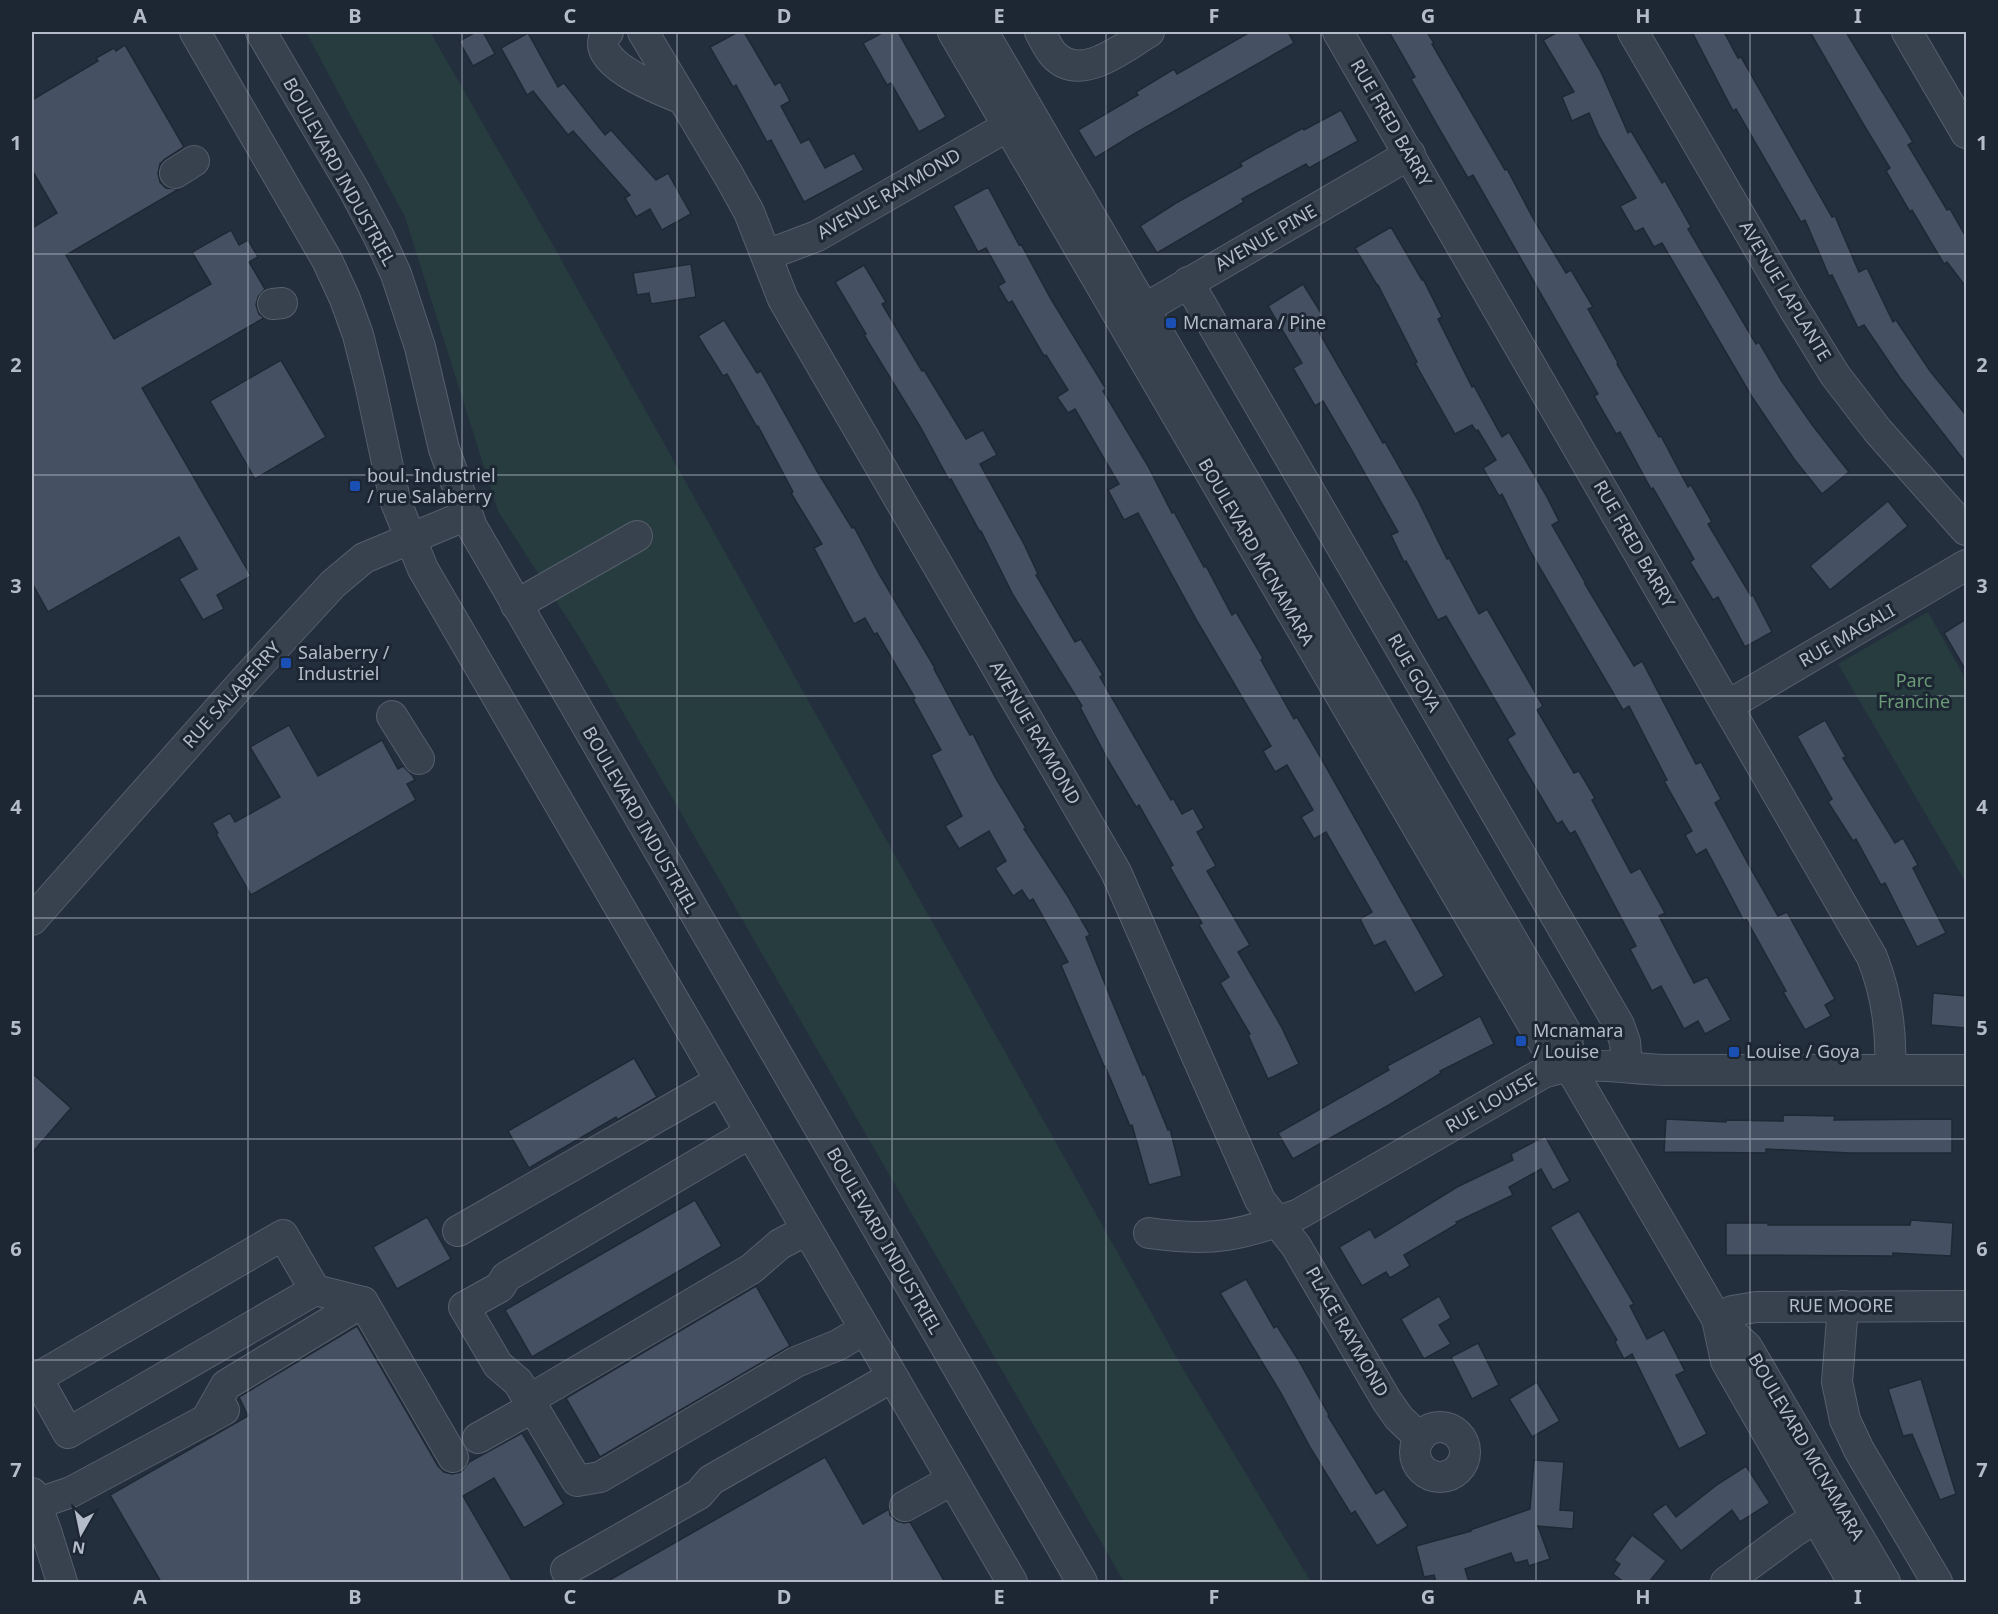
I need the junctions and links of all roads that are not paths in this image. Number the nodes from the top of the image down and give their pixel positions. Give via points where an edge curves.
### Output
1 (195, 32) edge
2 (261, 32) edge
3 (608, 32) edge
4 (643, 32) edge
5 (952, 32) edge
6 (983, 32) edge
7 (1040, 32) edge
8 (1149, 32) edge
9 (1338, 32) edge
10 (1633, 32) edge
11 (1907, 32) edge
12 (683, 99) junction
13 (1008, 126) junction
14 (1966, 133) edge
15 (1410, 154) junction
16 (767, 255) junction
17 (1188, 282) junction
18 (1133, 315) junction
19 (467, 515) junction
20 (1966, 530) edge
21 (637, 536) dead end
22 (410, 540) junction
23 (1966, 565) edge
24 (516, 605) junction
25 (1727, 706) junction
26 (392, 716) dead end
27 (419, 759) dead end
28 (32, 920) edge
29 (1569, 1065) junction
30 (1627, 1067) junction
31 (1890, 1070) junction
32 (1966, 1070) edge
33 (720, 1081) junction
34 (750, 1133) junction
35 (1278, 1222) junction
36 (807, 1230) junction
37 (458, 1231) dead end
38 (1149, 1233) dead end
39 (315, 1290) junction
40 (363, 1302) junction
41 (1843, 1306) junction
42 (1966, 1306) edge
43 (1717, 1319) junction
44 (865, 1329) junction
45 (892, 1377) junction
46 (33, 1378) edge
47 (239, 1402) dead end
48 (531, 1405) junction
49 (206, 1420) junction
50 (478, 1438) dead end
51 (1420, 1438) dead end
52 (453, 1457) dead end
53 (952, 1480) junction
54 (1876, 1480) junction
55 (34, 1498) edge
56 (905, 1506) dead end
57 (1827, 1510) junction
58 (566, 1570) dead end
59 (62, 1582) edge
60 (1012, 1582) edge
61 (1082, 1582) edge
62 (1726, 1582) edge
63 (1853, 1582) edge
64 (1885, 1582) edge
65 (1937, 1582) edge

1 - 22 street via 327,260 345,299 368,372 392,489
2 - 19 street, BOULEVARD INDUSTRIEL via 370,219 396,274 420,347 444,449
3 - 12 street via 603,45 618,65 641,82
4 - 12 street, AVENUE RAYMOND
5 - 13 street, BOULEVARD MCNAMARA
6 - 18 street, BOULEVARD MCNAMARA
7 - 8 street via 1054,55 1071,66 1091,64
9 - 15 street, RUE FRED BARRY
10 - 20 street, AVENUE LAPLANTE via 1835,375 1878,431
11 - 14 street
12 - 16 street, AVENUE RAYMOND via 729,176
13 - 16 street, AVENUE RAYMOND via 817,236
13 - 18 street, BOULEVARD MCNAMARA
15 - 17 street, AVENUE PINE
15 - 25 street, RUE FRED BARRY
16 - 35 street, AVENUE RAYMOND via 783,299 1116,872 1258,1196
17 - 18 street, AVENUE PINE
17 - 30 street, RUE GOYA via 1619,1025
18 - 29 street, BOULEVARD MCNAMARA via 1567,1034
19 - 22 street, RUE SALABERRY
19 - 24 street, BOULEVARD INDUSTRIEL
21 - 24 street
22 - 28 street, RUE SALABERRY via 359,562 319,598
22 - 33 street via 423,569
23 - 25 street, RUE MAGALI
24 - 61 street, BOULEVARD INDUSTRIEL
25 - 31 street, RUE FRED BARRY via 1872,957 1888,1010
26 - 27 street
29 - 30 street, RUE LOUISE
29 - 35 street, RUE LOUISE via 1543,1073 1304,1212
29 - 43 street, BOULEVARD MCNAMARA
30 - 31 street, RUE LOUISE
31 - 32 street, RUE LOUISE
33 - 34 street
33 - 37 street
34 - 36 street
34 - 48 street via 506,1277 500,1287 464,1307 498,1365 518,1382
35 - 38 street, RUE LOUISE via 1220,1237
35 - 51 street, PLACE RAYMOND via 1387,1401
36 - 44 street
36 - 48 street via 780,1244 751,1269 537,1395
39 - 40 street
39 - 46 street via 68,1433
39 - 46 street via 283,1235
40 - 49 street via 226,1385
40 - 52 street
41 - 42 street, RUE MOORE
41 - 43 street, RUE MOORE via 1747,1308
41 - 54 street via 1838,1395 1852,1437
43 - 57 street, BOULEVARD MCNAMARA via 1726,1361
44 - 45 street
44 - 48 street via 796,1362 600,1477 576,1481
45 - 53 street
45 - 58 street via 711,1480 699,1494
47 - 49 street
48 - 50 street
49 - 55 street via 71,1492
53 - 56 street
53 - 60 street
54 - 57 street
54 - 65 street
55 - 59 street
57 - 62 street
57 - 63 street, BOULEVARD MCNAMARA
57 - 64 street, BOULEVARD MCNAMARA

